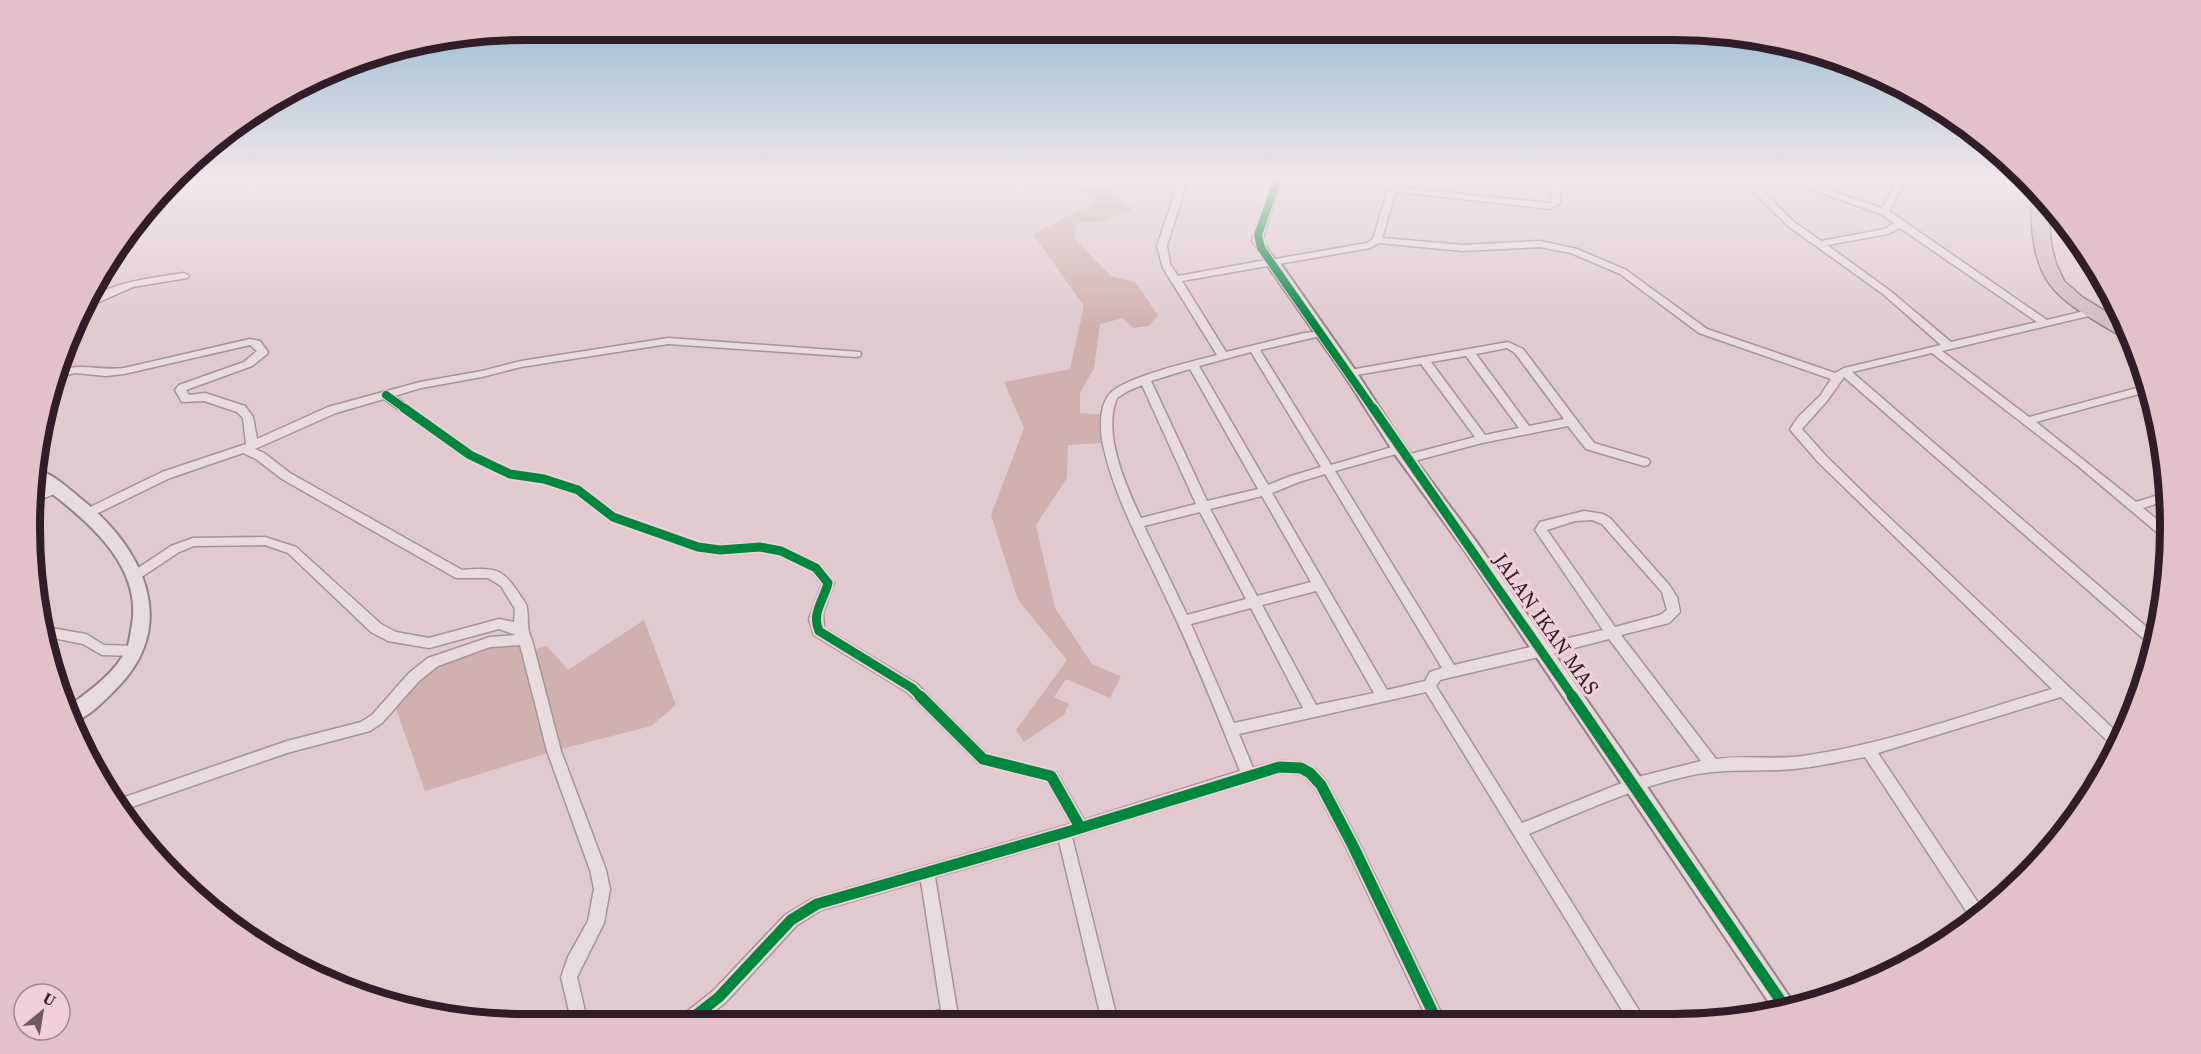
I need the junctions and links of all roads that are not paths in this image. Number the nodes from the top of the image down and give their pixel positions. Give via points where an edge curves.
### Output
1 (1168, 227) edge
2 (1262, 227) edge
3 (1381, 227) edge
4 (1797, 227) edge
5 (1895, 227) edge
6 (1905, 227) edge
7 (2042, 227) edge
8 (1888, 231) junction
9 (1913, 233) junction
10 (1377, 240) junction
11 (1819, 244) junction
12 (1273, 263) junction
13 (184, 276) dead end
14 (1176, 279) junction
15 (99, 298) edge
16 (2092, 312) junction
17 (2043, 322) junction
18 (2116, 326) edge
19 (1321, 333) junction
20 (1948, 345) junction
21 (1254, 348) junction
22 (1933, 349) junction
23 (1469, 352) junction
24 (856, 354) dead end
25 (1224, 356) junction
26 (1424, 360) junction
27 (1193, 365) junction
28 (66, 371) edge
29 (1350, 373) junction
30 (1840, 374) junction
31 (1145, 380) junction
32 (2141, 390) edge
33 (386, 395) junction
34 (2026, 421) junction
35 (1571, 422) junction
36 (1527, 431) junction
37 (1482, 439) junction
38 (248, 447) junction
39 (1403, 454) junction
40 (1644, 462) dead end
41 (1328, 470) junction
42 (43, 479) edge
43 (55, 489) junction
44 (1266, 491) junction
45 (42, 495) edge
46 (2159, 499) edge
47 (2135, 506) junction
48 (1204, 508) junction
49 (88, 513) junction
50 (1137, 523) junction
51 (2160, 528) edge
52 (136, 575) junction
53 (1319, 585) junction
54 (1253, 601) junction
55 (1184, 621) junction
56 (1611, 632) junction
57 (53, 633) edge
58 (522, 634) junction
59 (2148, 636) edge
60 (135, 651) junction
61 (1542, 651) junction
62 (1451, 671) junction
63 (1429, 686) junction
64 (2063, 691) junction
65 (1382, 694) junction
66 (77, 711) edge
67 (1312, 711) junction
68 (1230, 730) junction
69 (2112, 737) edge
70 (1868, 750) junction
71 (1712, 765) junction
72 (1249, 775) junction
73 (1634, 784) junction
74 (126, 803) edge
75 (1080, 827) junction
76 (1521, 830) junction
77 (1064, 833) junction
78 (927, 874) junction
79 (1974, 910) edge
80 (1781, 1001) edge
81 (578, 1014) edge
82 (697, 1014) edge
83 (949, 1014) edge
84 (1108, 1014) edge
85 (1434, 1014) edge
86 (1633, 1014) edge

1 - 14 street via 1162,246 1165,266
2 - 12 street via 1257,241
3 - 10 street
4 - 11 street
5 - 8 street
6 - 9 street
7 - 16 highway via 2050,274 2061,289
8 - 9 street
8 - 11 street
9 - 17 street
10 - 12 street via 1370,245
10 - 30 street via 1463,248 1540,244 1574,251 1623,272 1702,331
11 - 20 street via 1886,292
12 - 14 street
12 - 19 street, JALAN IKAN MAS
13 - 15 street via 131,284
14 - 25 street
16 - 17 street
16 - 18 highway
17 - 20 street
19 - 21 street
19 - 29 street, JALAN IKAN MAS
20 - 22 street
21 - 25 street
21 - 41 street
22 - 30 street
22 - 34 street
23 - 26 street
23 - 35 street via 1508,345 1514,348
23 - 36 street
24 - 33 street via 668,341 521,364
25 - 27 street
26 - 29 street
26 - 37 street
27 - 31 street
27 - 44 street
28 - 38 street via 81,368 109,373 124,371 193,353 256,343 263,352 257,359 180,390 186,399 205,397 241,409 248,417
29 - 39 street, JALAN IKAN MAS
30 - 59 street
30 - 64 street via 1827,395 1800,421 1798,433
31 - 48 street
31 - 50 street via 1128,384 1113,395 1107,421 1112,456
32 - 34 street
33 - 38 street via 332,410
33 - 75 street via 470,455 510,474 578,490 600,509 625,522 711,550 770,548 816,568 828,583 815,615 819,631 912,688 983,759 1051,776
34 - 47 street
35 - 36 street
35 - 40 street via 1590,446
36 - 37 street
37 - 39 street
38 - 49 street via 166,475
38 - 58 street via 286,476 460,575 490,573 499,578 520,608
39 - 41 street
39 - 61 street, JALAN IKAN MAS
41 - 44 street
41 - 62 street
42 - 43 street
43 - 45 street
43 - 49 street
44 - 48 street
44 - 53 street
46 - 47 street
47 - 51 street
48 - 50 street
48 - 54 street
49 - 52 street
50 - 55 street
52 - 58 street via 193,542 265,541 292,550 376,628 393,637 429,643 499,624
52 - 60 street via 143,624
53 - 54 street
53 - 65 street
54 - 55 street
54 - 67 street
55 - 68 street
56 - 56 street via 1542,534 1544,525 1588,514 1601,517 1671,597 1674,612 1670,616
56 - 61 street
56 - 71 street
57 - 60 street via 86,639 102,650
58 - 74 street via 433,662 414,677 378,719 365,727 287,747
58 - 81 street via 554,751 602,889 596,923 570,977
60 - 66 street via 119,674
61 - 62 street
61 - 73 street, JALAN IKAN MAS
62 - 63 street via 1435,676
63 - 65 street
63 - 76 street
64 - 69 street
64 - 70 street
65 - 67 street
67 - 68 street
68 - 72 street
70 - 71 street via 1787,763
70 - 79 street
71 - 73 street
72 - 75 street
72 - 85 street via 1288,766 1310,773 1321,785
73 - 76 street
73 - 80 street, JALAN IKAN MAS
75 - 77 street
76 - 86 street
77 - 78 street
77 - 84 street
78 - 82 street via 817,904 791,920 719,997
78 - 83 street

